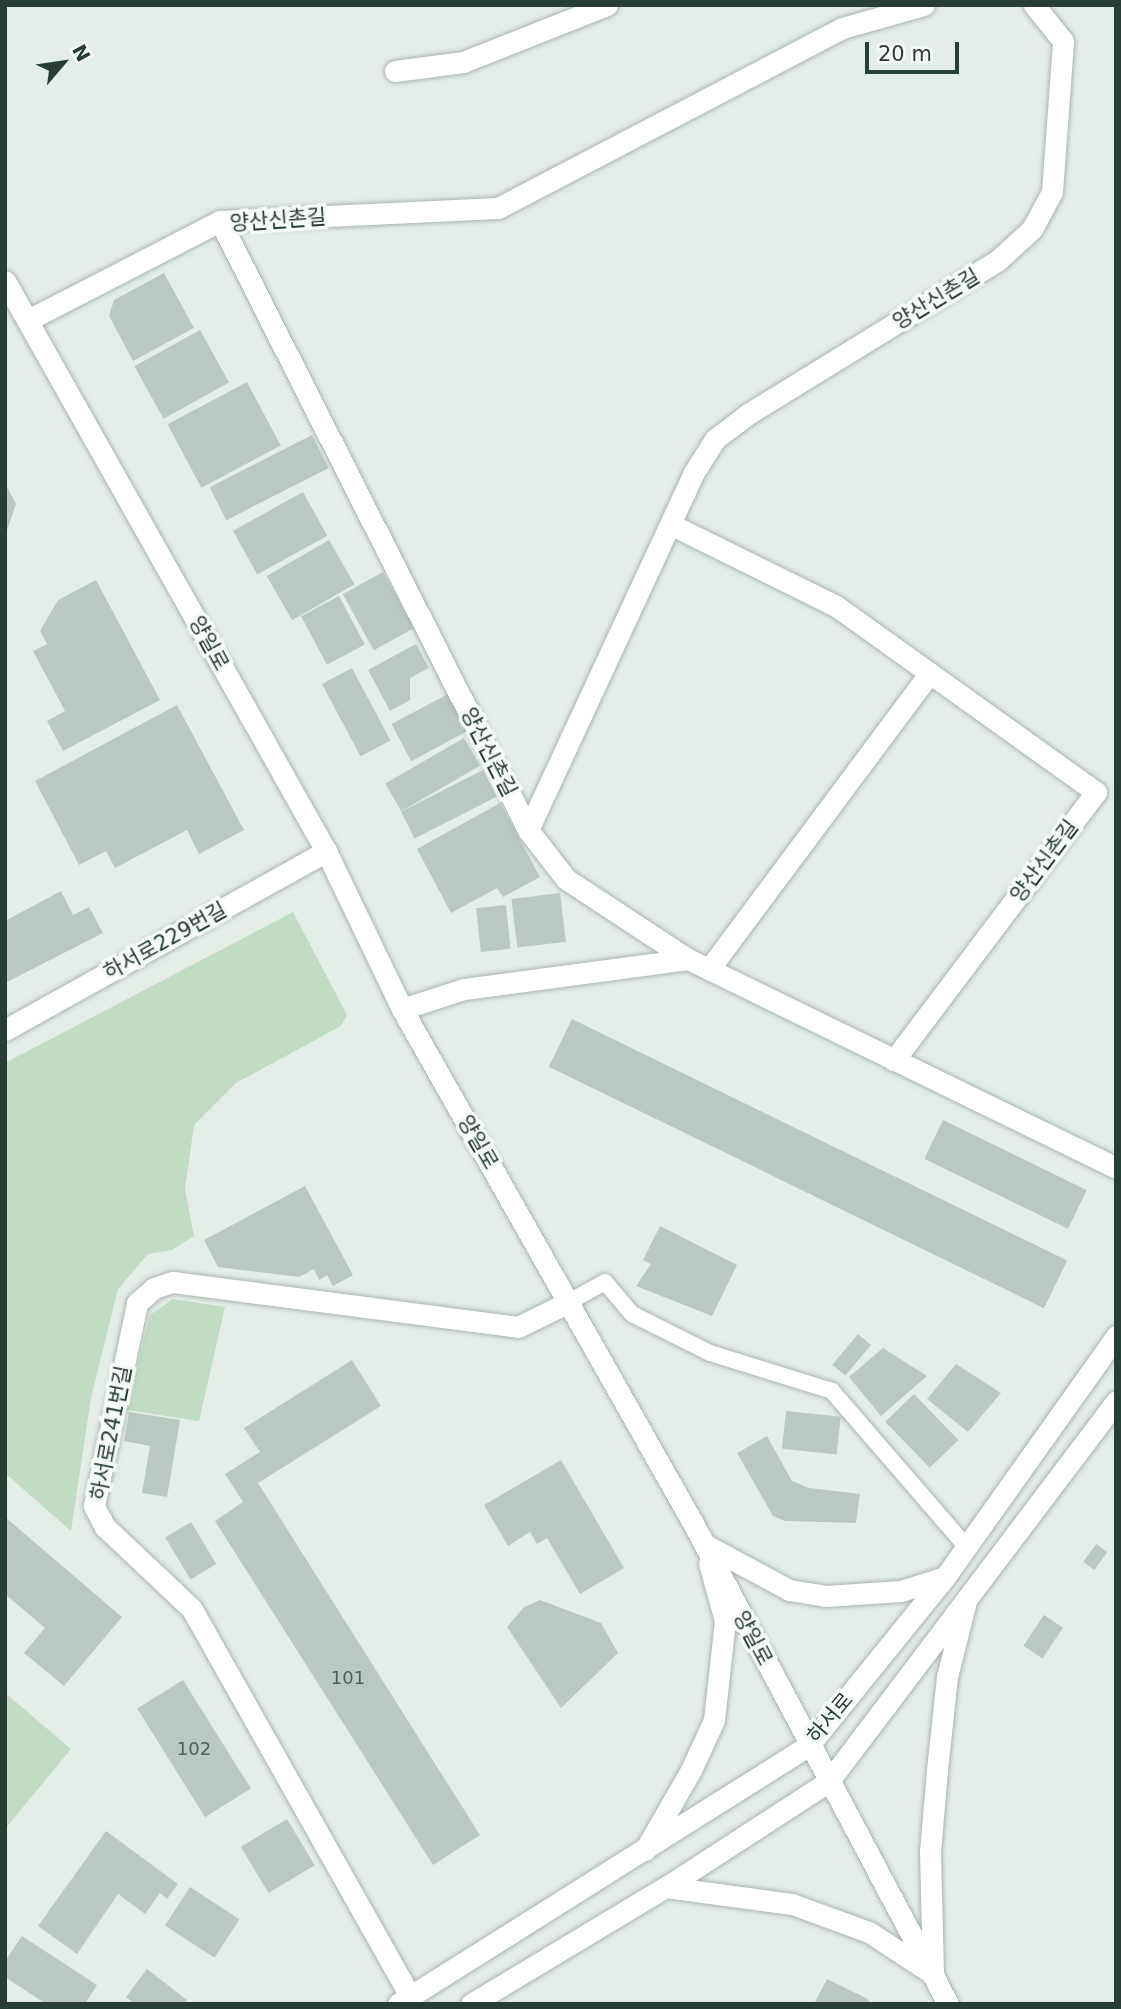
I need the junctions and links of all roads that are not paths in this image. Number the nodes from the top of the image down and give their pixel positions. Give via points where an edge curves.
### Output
1 (607, 5) edge
2 (924, 5) edge
3 (1034, 5) edge
4 (395, 71) dead end
5 (220, 221) junction
6 (5, 281) edge
7 (28, 320) junction
8 (672, 525) junction
9 (930, 673) junction
10 (528, 830) junction
11 (326, 852) junction
12 (688, 959) junction
13 (709, 969) junction
14 (402, 1009) junction
15 (5, 1030) edge
16 (894, 1060) junction
17 (1116, 1168) edge
18 (567, 1303) junction
19 (1116, 1336) edge
20 (1116, 1401) edge
21 (704, 1544) junction
22 (966, 1546) junction
23 (945, 1577) junction
24 (966, 1601) junction
25 (809, 1745) junction
26 (829, 1780) junction
27 (645, 1851) junction
28 (666, 1887) junction
29 (933, 1974) junction
30 (404, 2000) edge
31 (471, 2004) edge
32 (948, 2004) edge

1 - 4 street via 463,62
2 - 5 street, 양산신촌길 via 842,28 498,208
3 - 8 street, 양산신촌길 via 1063,41 1052,192 1032,229 997,261 715,439
5 - 7 street
5 - 10 street, 양산신촌길
6 - 7 street, 양일로
7 - 11 street, 양일로
8 - 9 street, 양산신촌길 via 836,606
8 - 10 street, 양산신촌길
9 - 13 street
9 - 16 street, 양산신촌길 via 1096,792
10 - 12 street, 양산신촌길 via 566,879
11 - 14 street, 양일로
11 - 15 street, 하서로229번길
12 - 13 street, 양산신촌길
12 - 14 street via 464,989
13 - 16 street, 양산신촌길
14 - 18 street, 양일로
16 - 17 street, 양산신촌길
18 - 21 street, 양일로
18 - 22 lane via 605,1282 632,1314 710,1353 832,1391
18 - 30 street, 하서로241번길 via 518,1327 173,1282 154,1288 137,1303 94,1506 105,1527 132,1556 192,1609
19 - 22 street, 하서로
20 - 24 street, 하서로
21 - 23 street via 789,1590 826,1596 901,1591
21 - 25 street, 양일로
21 - 27 street via 725,1621 714,1720
22 - 23 street, 하서로
23 - 25 street, 하서로
24 - 26 street, 하서로
24 - 29 street via 947,1677 937,1770 930,1852
25 - 26 street, 양일로
25 - 27 street, 하서로
26 - 28 street, 하서로
26 - 29 street, 양일로
27 - 30 street, 하서로
28 - 29 street via 792,1904 869,1933
28 - 31 street, 하서로
29 - 32 street, 양일로

